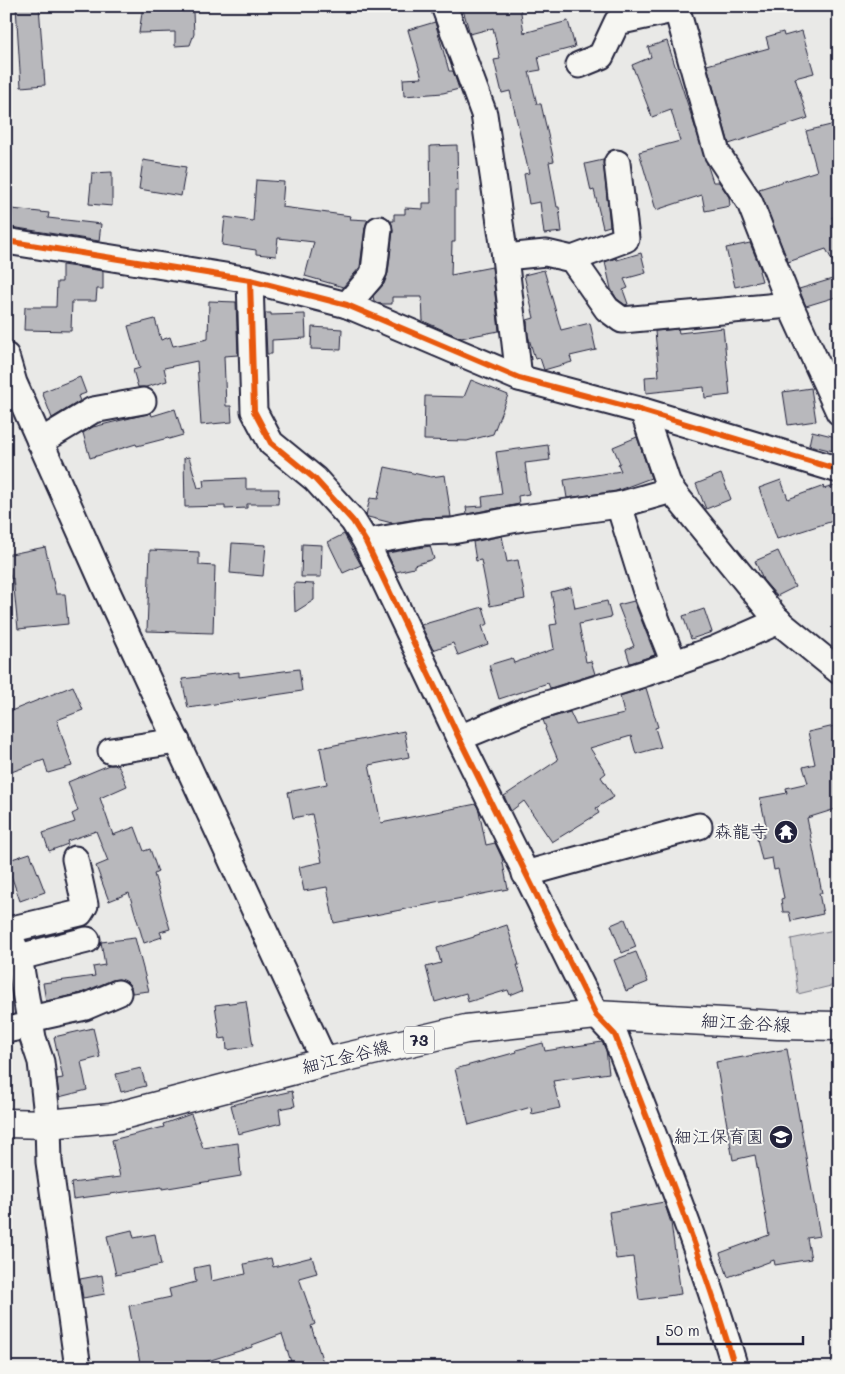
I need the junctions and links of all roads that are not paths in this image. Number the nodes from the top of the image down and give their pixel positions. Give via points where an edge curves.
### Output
1 (444, 6) edge
2 (676, 8) edge
3 (579, 65) dead end
4 (616, 163) dead end
5 (379, 229) dead end
6 (6, 240) edge
7 (505, 257) junction
8 (572, 259) junction
9 (250, 280) junction
10 (347, 304) junction
11 (790, 305) junction
12 (6, 356) edge
13 (519, 378) junction
14 (142, 401) dead end
15 (643, 411) junction
16 (839, 412) edge
17 (40, 442) junction
18 (839, 470) edge
19 (672, 490) junction
20 (619, 505) junction
21 (366, 542) junction
22 (779, 621) junction
23 (674, 663) junction
24 (839, 670) edge
25 (459, 738) junction
26 (177, 741) junction
27 (111, 751) dead end
28 (699, 826) dead end
29 (75, 859) dead end
30 (525, 874) junction
31 (7, 929) edge
32 (87, 940) dead end
33 (19, 957) junction
34 (118, 993) dead end
35 (596, 1016) junction
36 (30, 1022) junction
37 (839, 1026) edge
38 (6, 1030) edge
39 (325, 1062) junction
40 (6, 1123) edge
41 (48, 1124) junction
42 (78, 1368) edge
43 (736, 1368) edge

1 - 7 street via 484,114
2 - 3 street via 617,22 601,56
2 - 11 street via 718,153 750,203
4 - 8 street via 626,239
5 - 10 street via 374,271
6 - 9 street
7 - 8 street via 546,252
7 - 13 street
8 - 11 street via 607,309 622,320
9 - 10 street
9 - 21 street via 254,411 271,443 315,479 353,521
10 - 13 street
11 - 16 street
12 - 17 street
13 - 15 street
14 - 17 street via 93,410
15 - 18 street
15 - 19 street
17 - 26 street
19 - 20 street
19 - 22 street
20 - 21 street
20 - 23 street via 647,595
21 - 25 street
22 - 23 street
22 - 24 street
23 - 25 street via 525,711
25 - 30 street
26 - 27 street
26 - 39 street
28 - 30 street
29 - 31 street via 85,905 80,913
30 - 35 street
31 - 33 street
32 - 33 street
33 - 36 street
34 - 36 street
35 - 37 main road, 細江金谷線 / 73
35 - 39 main road, 細江金谷線 / 73 via 466,1029
35 - 43 street via 615,1035 690,1228
36 - 38 street
36 - 41 street via 41,1062
39 - 41 main road, 細江金谷線 / 73 via 111,1118
40 - 41 main road, 細江金谷線 / 73
41 - 42 street via 49,1162

